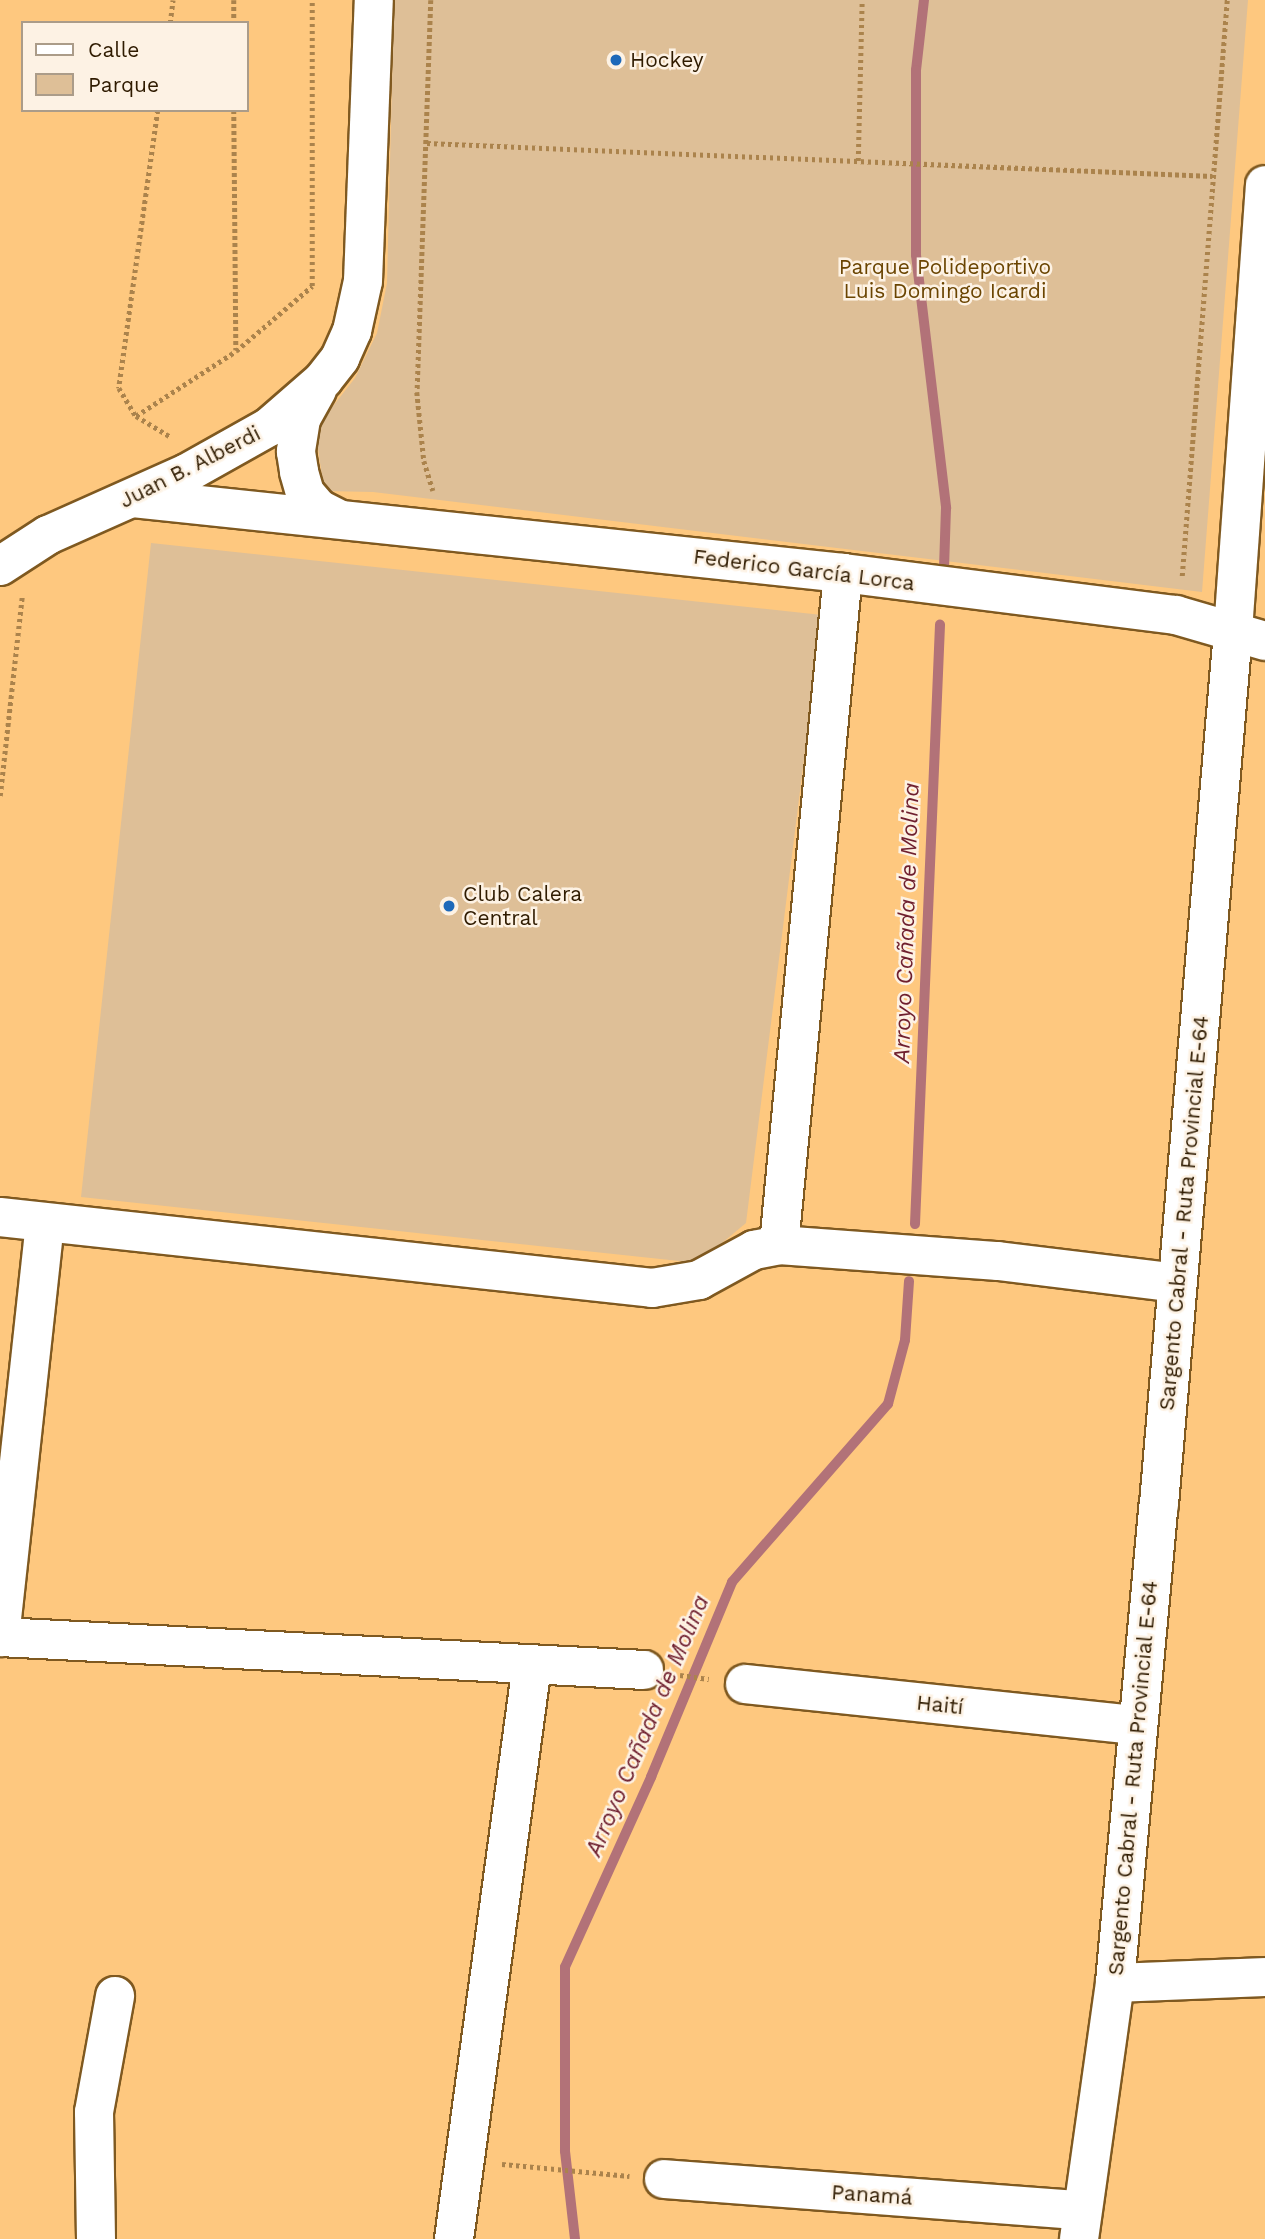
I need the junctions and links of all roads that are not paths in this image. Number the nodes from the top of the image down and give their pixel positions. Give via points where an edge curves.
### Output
1 (374, 0) edge
2 (1265, 199) edge
3 (323, 380) junction
4 (133, 498) junction
5 (339, 519) junction
6 (843, 573) junction
7 (11, 579) edge
8 (1249, 636) edge
9 (0, 1217) edge
10 (45, 1225) junction
11 (779, 1245) junction
12 (1178, 1283) junction
13 (0, 1637) edge
14 (532, 1665) junction
15 (644, 1670) road end
16 (745, 1684) road end
17 (1136, 1725) junction
18 (1265, 1977) edge
19 (1115, 1983) junction
20 (115, 1996) dead end
21 (650, 2178) road end
22 (1080, 2225) edge
23 (96, 2239) edge
24 (454, 2239) edge

1 - 3 street, Juan B. Alberdi via 363,281 352,331
2 - 8 street, Sargento Cabral - Ruta Provincial E-64
3 - 4 street, Juan B. Alberdi via 269,427
3 - 5 street, Federico García Lorca via 301,419 296,452 304,493 319,509
4 - 5 street, Federico García Lorca
4 - 7 street, Juan B. Alberdi via 48,535
5 - 6 street, Federico García Lorca
6 - 8 street, Federico García Lorca via 1176,615
6 - 11 street
8 - 12 street, Sargento Cabral - Ruta Provincial E-64
9 - 10 street
10 - 11 street via 652,1288 698,1280 754,1250
10 - 13 street
11 - 12 street via 998,1261
12 - 17 street, Sargento Cabral - Ruta Provincial E-64
13 - 14 street
14 - 15 street
14 - 24 street
16 - 17 street, Haití
17 - 19 street, Sargento Cabral - Ruta Provincial E-64
18 - 19 street
19 - 22 street, Sargento Cabral - Ruta Provincial E-64
20 - 23 street via 94,2112
21 - 22 street, Panamá

